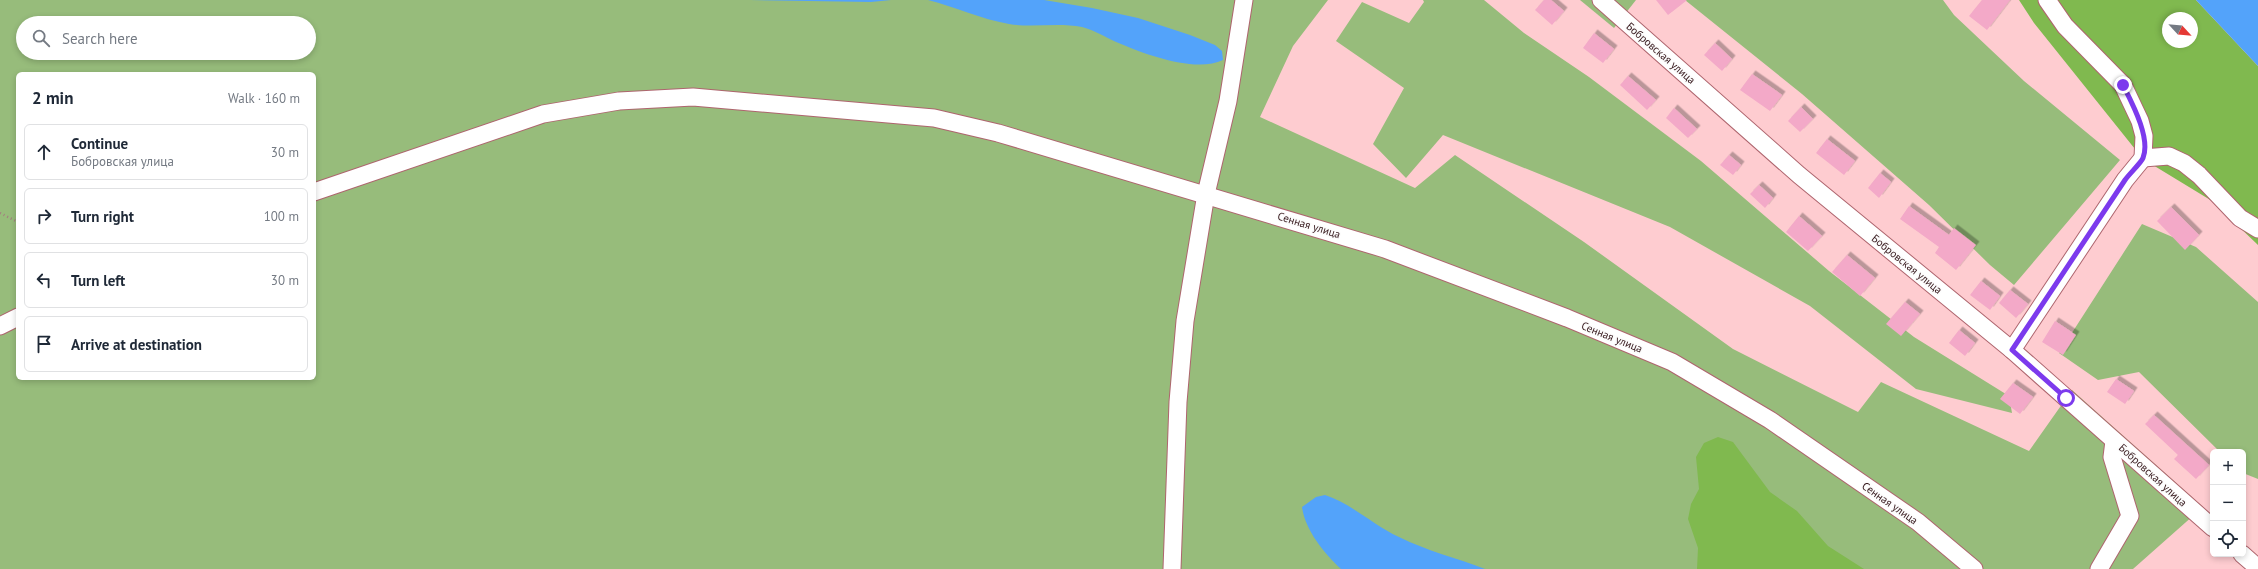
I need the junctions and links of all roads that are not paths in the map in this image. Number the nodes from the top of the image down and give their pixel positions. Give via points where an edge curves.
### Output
1 (1244, 0) edge
2 (2047, 0) edge
3 (1606, 2) edge
4 (2143, 158) junction
5 (316, 191) edge
6 (1206, 194) junction
7 (2258, 229) edge
8 (16, 318) edge
9 (0, 326) edge
10 (2012, 350) junction
11 (2114, 441) junction
12 (2210, 525) edge
13 (2245, 557) edge
14 (2258, 568) edge
15 (1172, 569) edge
16 (1974, 569) edge
17 (2099, 569) edge

1 - 6 street via 1228,101
2 - 4 street via 2065,26 2123,85 2140,120 2144,136
3 - 10 street, Бобровская улица via 1799,175
4 - 7 street via 2169,156 2184,163 2240,218
4 - 10 street via 2125,180
5 - 6 street, Сенная улица via 543,114 620,101 693,97 934,118 998,133
6 - 15 street via 1185,320 1178,402
6 - 16 street, Сенная улица via 1385,249 1567,318 1672,362 1777,425 1918,522
8 - 9 street
10 - 11 street, Бобровская улица
11 - 12 street, Бобровская улица
11 - 17 street via 2112,457 2130,516
13 - 14 street

